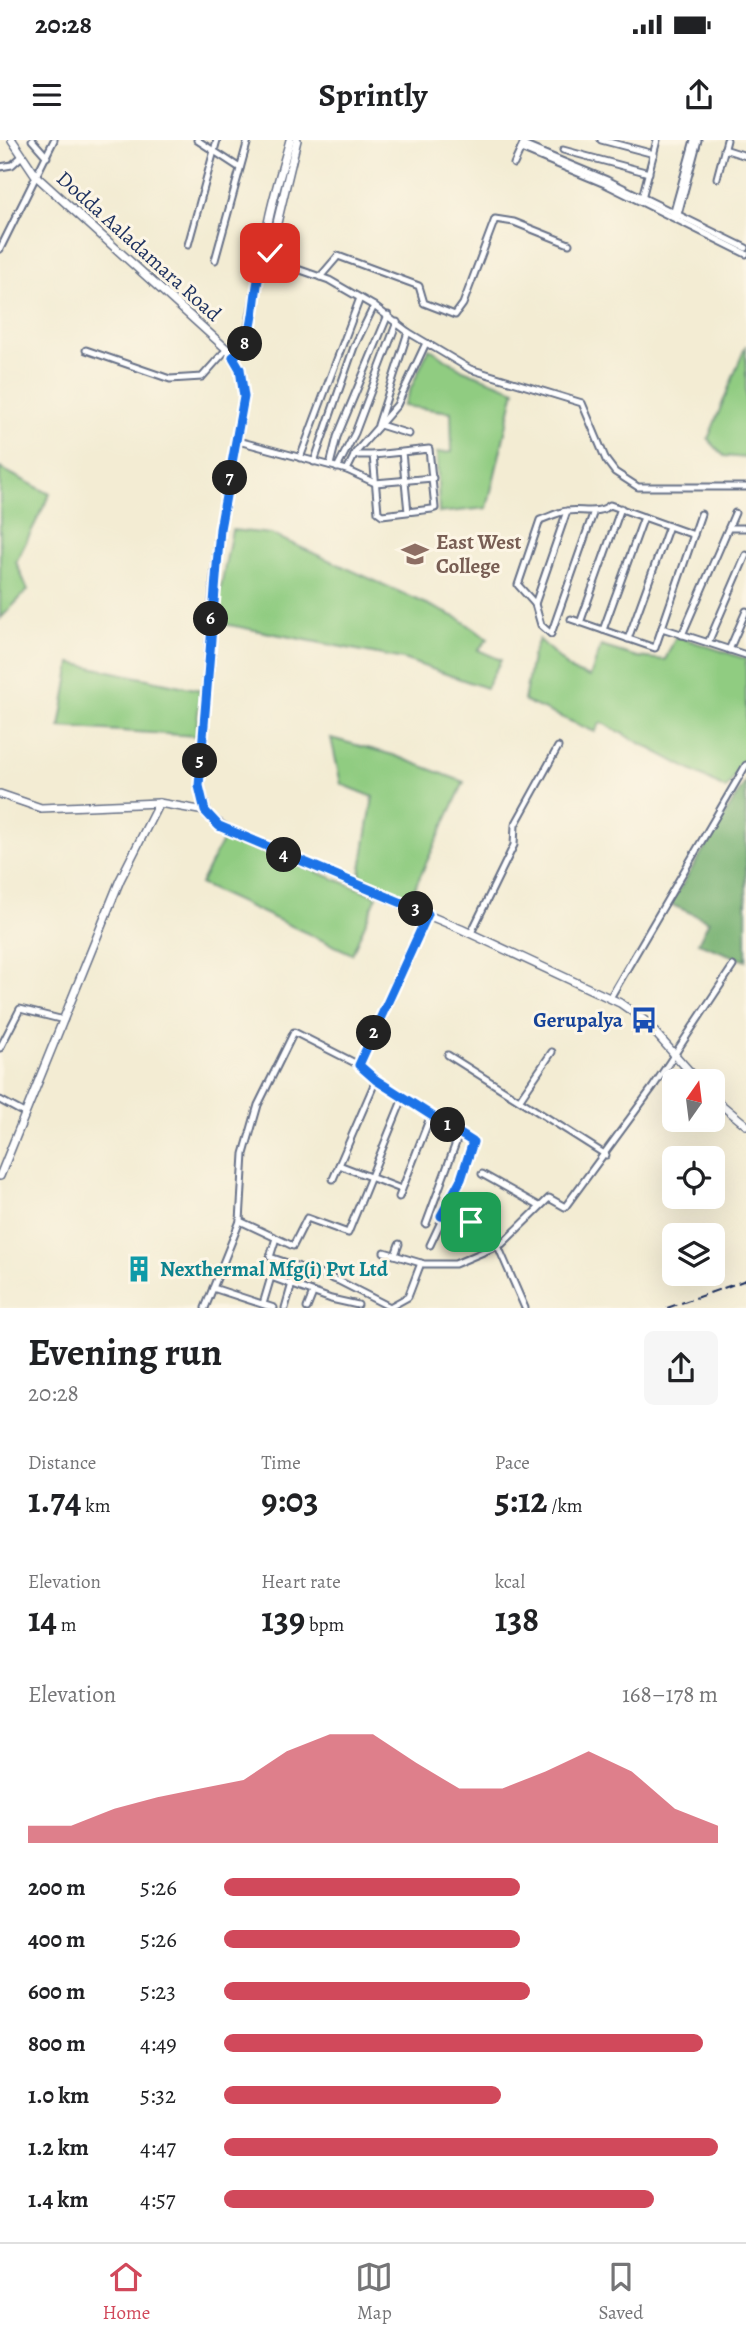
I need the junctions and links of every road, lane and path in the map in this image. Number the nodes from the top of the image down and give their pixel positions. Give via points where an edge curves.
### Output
1 (12, 140) edge
2 (32, 140) edge
3 (54, 140) edge
4 (197, 140) edge
5 (217, 140) edge
6 (248, 140) edge
7 (290, 140) edge
8 (298, 140) edge
9 (567, 140) edge
10 (601, 140) edge
11 (657, 140) edge
12 (696, 140) edge
13 (727, 140) edge
14 (523, 145) edge
15 (724, 149) junction
16 (214, 150) junction
17 (563, 150) junction
18 (653, 154) junction
19 (22, 156) junction
20 (746, 156) edge
21 (47, 157) junction
22 (559, 159) junction
23 (514, 164) dead end
24 (0, 167) edge
25 (240, 168) junction
26 (649, 173) junction
27 (36, 176) junction
28 (717, 178) dead end
29 (642, 198) junction
30 (675, 216) junction
31 (4, 237) edge
32 (569, 244) dead end
33 (188, 245) dead end
34 (746, 248) edge
35 (0, 249) edge
36 (746, 254) edge
37 (265, 258) junction
38 (215, 260) dead end
39 (320, 277) junction
40 (360, 298) junction
41 (374, 306) junction
42 (388, 315) junction
43 (397, 322) junction
44 (408, 332) junction
45 (426, 343) junction
46 (86, 350) dead end
47 (226, 350) junction
48 (233, 357) junction
49 (379, 426) junction
50 (409, 434) dead end
51 (238, 441) junction
52 (402, 452) junction
53 (354, 455) junction
54 (373, 455) junction
55 (300, 458) junction
56 (314, 462) junction
57 (330, 466) junction
58 (337, 468) junction
59 (347, 470) junction
60 (433, 478) junction
61 (405, 481) junction
62 (376, 483) junction
63 (746, 487) edge
64 (621, 509) junction
65 (594, 510) junction
66 (567, 511) junction
67 (408, 512) junction
68 (736, 513) dead end
69 (702, 514) dead end
70 (644, 517) junction
71 (669, 526) junction
72 (729, 528) junction
73 (746, 528) edge
74 (694, 535) junction
75 (746, 555) edge
76 (535, 604) junction
77 (746, 611) edge
78 (571, 619) dead end
79 (580, 623) junction
80 (662, 628) junction
81 (603, 630) junction
82 (682, 635) junction
83 (628, 639) junction
84 (708, 643) junction
85 (729, 650) junction
86 (746, 655) edge
87 (558, 747) dead end
88 (746, 765) edge
89 (0, 794) edge
90 (159, 803) junction
91 (205, 811) junction
92 (428, 914) junction
93 (471, 933) junction
94 (733, 966) dead end
95 (610, 998) junction
96 (64, 1020) junction
97 (0, 1048) edge
98 (552, 1052) dead end
99 (674, 1054) junction
100 (448, 1055) dead end
101 (359, 1065) junction
102 (687, 1069) edge
103 (376, 1080) junction
104 (403, 1098) junction
105 (520, 1099) junction
106 (0, 1100) edge
107 (725, 1108) edge
108 (24, 1113) junction
109 (431, 1115) junction
110 (746, 1125) edge
111 (460, 1132) junction
112 (606, 1155) junction
113 (339, 1165) junction
114 (482, 1174) dead end
115 (0, 1176) edge
116 (372, 1178) junction
117 (333, 1179) dead end
118 (401, 1189) junction
119 (399, 1197) dead end
120 (539, 1206) junction
121 (441, 1216) junction
122 (240, 1222) junction
123 (471, 1222) dead end
124 (426, 1224) dead end
125 (276, 1238) junction
126 (399, 1244) dead end
127 (430, 1245) dead end
128 (498, 1246) junction
129 (384, 1252) dead end
130 (394, 1257) junction
131 (421, 1263) junction
132 (297, 1266) junction
133 (292, 1285) junction
134 (213, 1287) junction
135 (313, 1293) junction
136 (404, 1300) junction
137 (263, 1304) junction
138 (358, 1305) dead end
139 (205, 1307) edge
140 (274, 1307) edge
141 (285, 1307) edge
142 (307, 1307) edge
143 (405, 1307) edge
144 (525, 1307) edge

1 - 19 main road, Dodda Aaladamara Road
2 - 21 street
3 - 21 street
4 - 16 street
5 - 16 street
6 - 25 street
7 - 37 main road
8 - 37 main road
9 - 17 street
10 - 18 street
11 - 18 street
12 - 30 street
13 - 15 street
14 - 22 street
14 - 23 street
14 - 30 street
15 - 20 street
15 - 28 street
16 - 25 street
16 - 33 street
17 - 22 street
17 - 26 street
18 - 26 street
19 - 24 street
19 - 27 main road, Dodda Aaladamara Road
21 - 27 street
22 - 29 street
25 - 38 street
26 - 29 street
27 - 31 street
27 - 47 main road, Dodda Aaladamara Road
29 - 30 street
30 - 34 street
30 - 36 street
31 - 35 street
32 - 39 street via 495,219 455,314 424,303 419,286 338,256
37 - 39 street
37 - 48 main road via 245,346
39 - 40 street
40 - 41 street
40 - 55 street
41 - 42 street
41 - 56 street via 354,346
42 - 43 street
42 - 57 street via 337,438
43 - 44 street
43 - 58 street
44 - 45 street
44 - 49 street
45 - 49 street via 397,405
45 - 63 street via 470,369 582,403 606,460 638,487
46 - 47 street via 172,380 201,378
47 - 48 main road, Dodda Aaladamara Road
48 - 51 main road, Dodda Aaladamara Road via 240,369 244,397
49 - 50 street
49 - 53 street
51 - 55 street
51 - 91 main road, Dodda Aaladamara Road via 214,582 199,786
52 - 54 street
52 - 60 street via 429,449
52 - 61 street
53 - 54 street
53 - 59 street
54 - 62 street
55 - 56 street
56 - 57 street
57 - 58 street
58 - 59 street
59 - 62 street
60 - 61 street
60 - 67 street via 435,508
61 - 62 street
61 - 67 street
62 - 67 street via 379,514
64 - 65 street via 610,505
64 - 70 street
64 - 79 street
65 - 66 street
65 - 76 street via 551,634 541,625
66 - 76 street
66 - 76 street via 540,520 518,585
68 - 72 street
69 - 74 street
70 - 71 street
70 - 81 street
71 - 74 street
71 - 83 street
72 - 73 street
72 - 82 street
74 - 80 street
75 - 84 street
77 - 85 street
78 - 79 street
79 - 81 street
80 - 82 street
80 - 83 street via 654,648
81 - 83 street
82 - 84 street
84 - 85 street
85 - 86 street
87 - 93 street via 515,825 514,845
88 - 95 street
89 - 90 main road via 55,809
90 - 91 main road
90 - 96 main road via 120,880
91 - 92 main road via 219,826 237,835
92 - 93 main road
92 - 101 street
93 - 95 main road
94 - 99 street
95 - 99 main road via 644,1020
96 - 97 street via 20,1009
96 - 108 main road
98 - 105 street
99 - 102 main road
99 - 112 street
100 - 105 street
101 - 103 street
101 - 122 street via 297,1032 291,1034 258,1105 244,1154
103 - 104 street
103 - 113 street
104 - 109 street
104 - 116 street
105 - 112 street
106 - 108 street
107 - 110 main road
108 - 115 main road
109 - 111 street
109 - 118 street
111 - 121 street via 473,1142 461,1179
111 - 124 street
112 - 120 street via 565,1208 550,1198
113 - 116 street
113 - 117 street
114 - 120 street
116 - 118 street
116 - 125 street via 348,1233 309,1217 294,1245
118 - 119 street
120 - 128 street
121 - 123 street
121 - 127 street
122 - 125 street
122 - 134 street
125 - 132 street via 269,1256
126 - 130 street
128 - 131 street via 454,1264
128 - 144 street
129 - 130 street
130 - 131 street
131 - 136 street
132 - 133 street
132 - 136 street via 389,1307
133 - 135 street
133 - 137 street via 270,1277
133 - 141 street
134 - 137 street
134 - 139 street
135 - 138 street
135 - 142 street
136 - 143 street
137 - 140 street

